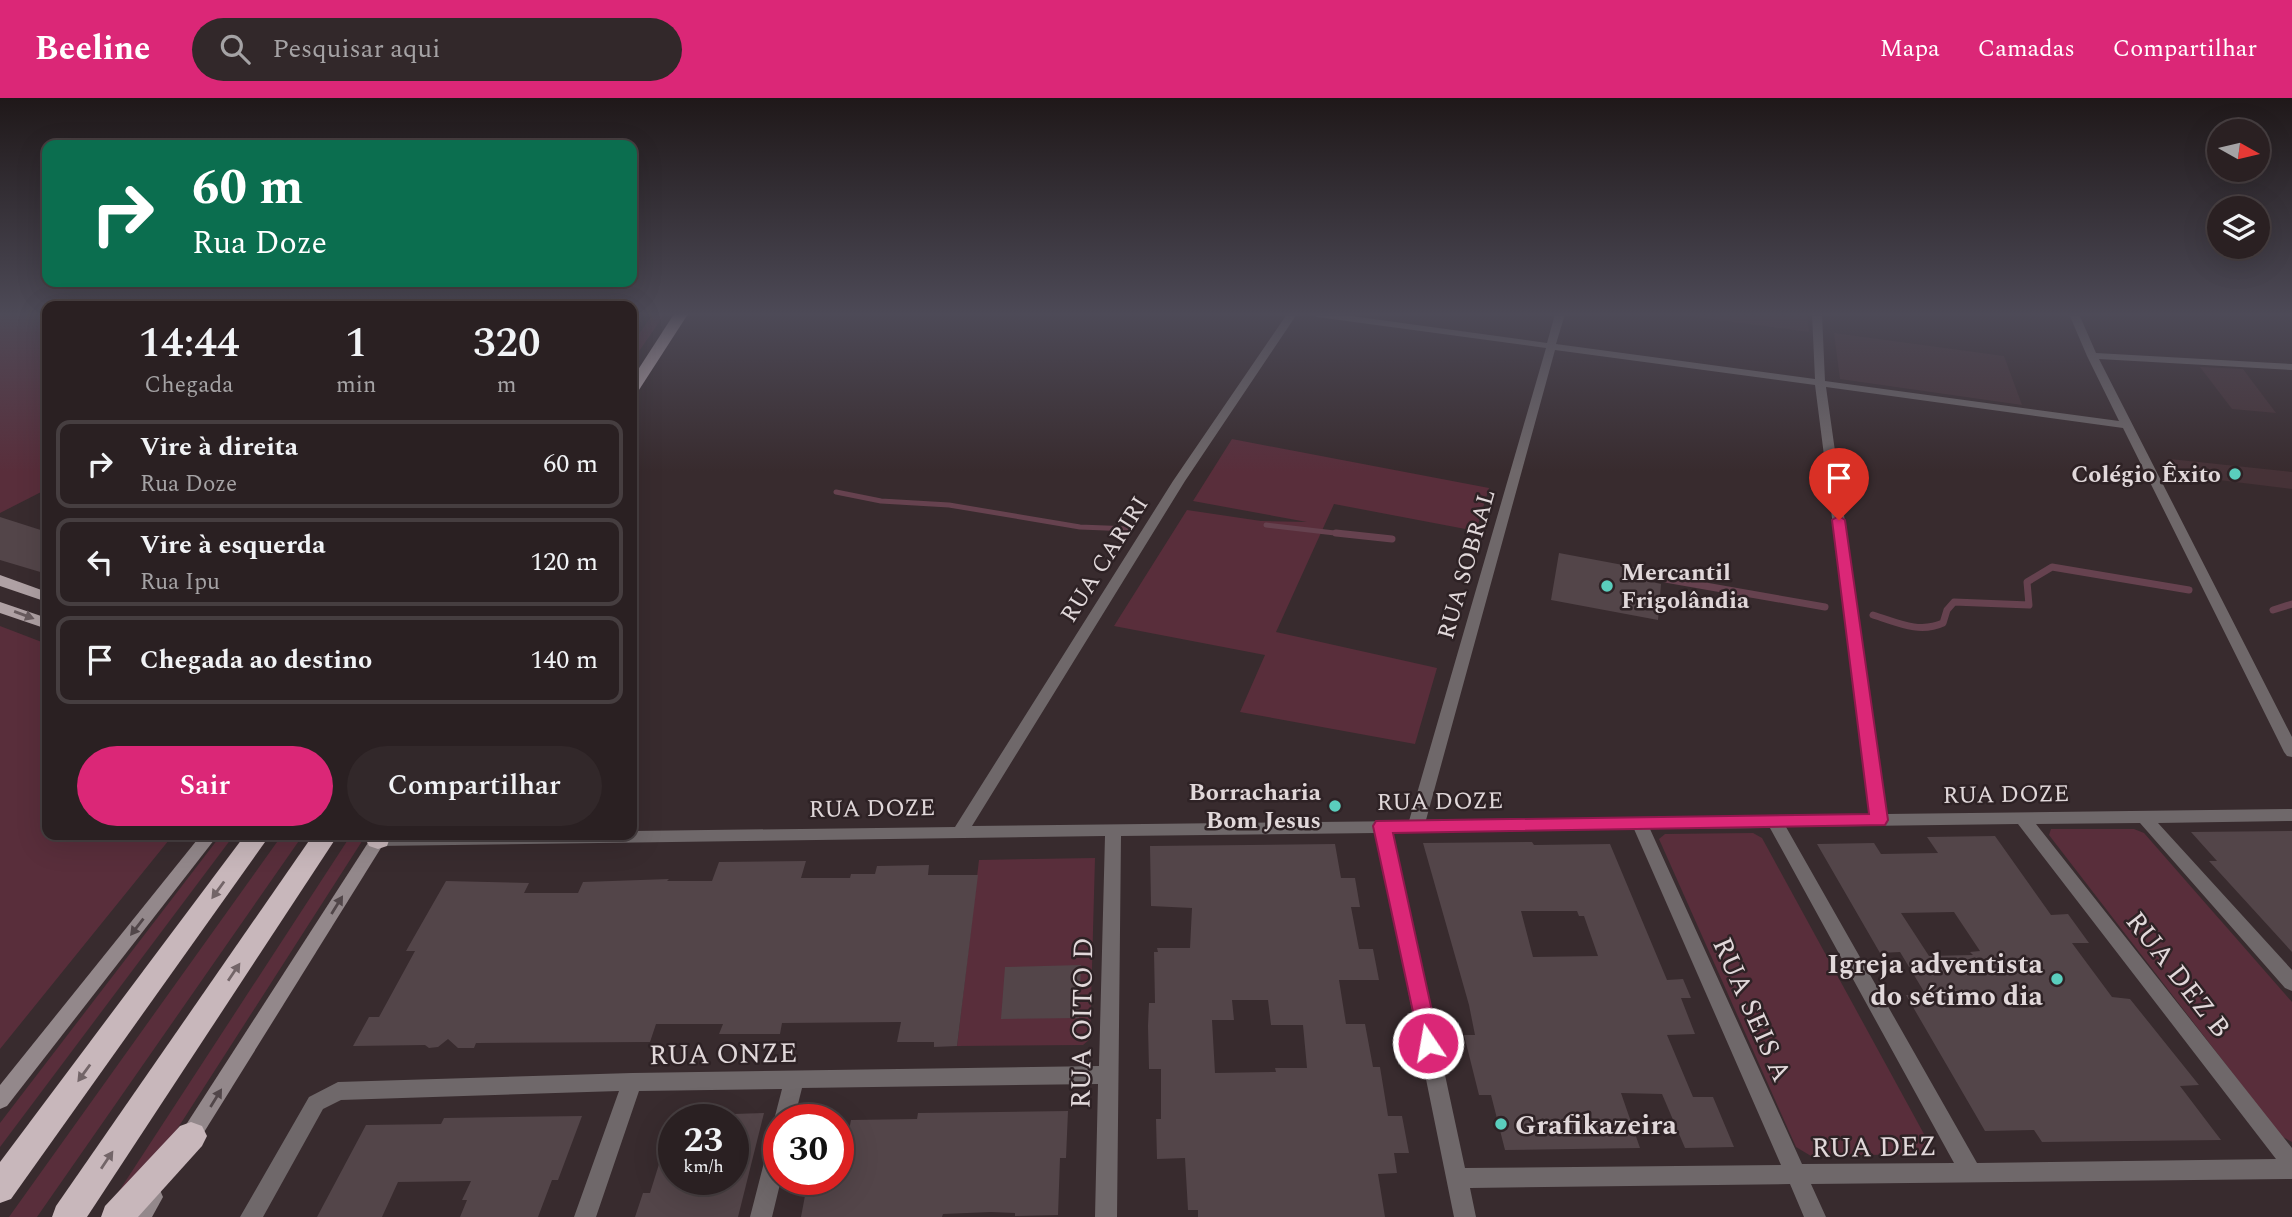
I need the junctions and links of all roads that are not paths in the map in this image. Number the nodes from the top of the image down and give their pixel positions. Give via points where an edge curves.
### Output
1 (647, 366) edge
2 (1257, 366) edge
3 (1547, 366) edge
4 (1692, 366) edge
5 (1819, 366) edge
6 (2097, 366) edge
7 (637, 382) edge
8 (1820, 383) junction
9 (2126, 425) junction
10 (4, 586) edge
11 (42, 596) edge
12 (0, 607) edge
13 (42, 622) edge
14 (2292, 752) edge
15 (2292, 815) edge
16 (2144, 817) junction
17 (2022, 818) junction
18 (1879, 820) junction
19 (1774, 821) junction
20 (1639, 823) junction
21 (1383, 826) junction
22 (1416, 826) junction
23 (1113, 829) junction
24 (961, 831) junction
25 (637, 834) edge
26 (205, 840) edge
27 (254, 840) edge
28 (323, 840) edge
29 (377, 840) edge
30 (2292, 983) edge
31 (1108, 1075) junction
32 (794, 1080) junction
33 (632, 1082) junction
34 (0, 1100) edge
35 (788, 1104) edge
36 (191, 1136) junction
37 (2292, 1167) edge
38 (1971, 1173) junction
39 (1796, 1175) junction
40 (1457, 1178) junction
41 (0, 1188) edge
42 (766, 1195) edge
43 (68, 1217) edge
44 (117, 1217) edge
45 (140, 1217) edge
46 (251, 1217) edge
47 (584, 1217) edge
48 (761, 1217) edge
49 (1106, 1217) edge
50 (1465, 1217) edge
51 (1815, 1217) edge

1 - 7 highway
2 - 24 street, RUA CARIRI via 1179,481
3 - 22 street, RUA SOBRAL
4 - 8 street
5 - 8 street
6 - 9 street
8 - 9 street
8 - 18 street
9 - 14 street
10 - 11 main road
12 -> 13 main road
15 - 16 street, RUA DOZE
16 - 17 street, RUA DOZE
16 - 30 street
17 - 18 street, RUA DOZE
17 - 37 street, RUA DEZ B
18 - 19 street, RUA DOZE
19 - 20 street, RUA DOZE
19 - 38 street
20 - 22 street, RUA DOZE
20 - 39 street, RUA SEIS A
21 - 22 street, RUA DOZE
21 - 23 street, RUA DOZE
21 - 40 street
23 - 24 street, RUA DOZE
23 - 31 street, RUA OITO D
24 - 25 street, RUA DOZE
26 -> 34 main road
27 -> 41 highway
43 -> 28 highway
36 -> 29 main road
31 - 32 street, RUA ONZE
31 - 49 street, RUA OITO D
32 - 33 street, RUA ONZE
32 - 35 street
33 - 46 street, RUA ONZE via 338,1091 316,1103
33 - 47 street
36 - 44 highway
36 - 45 main road
37 - 38 street, RUA DEZ
38 - 39 street, RUA DEZ
39 - 40 street, RUA DEZ
39 - 51 street, RUA SEIS A
40 - 50 street
42 - 48 street

